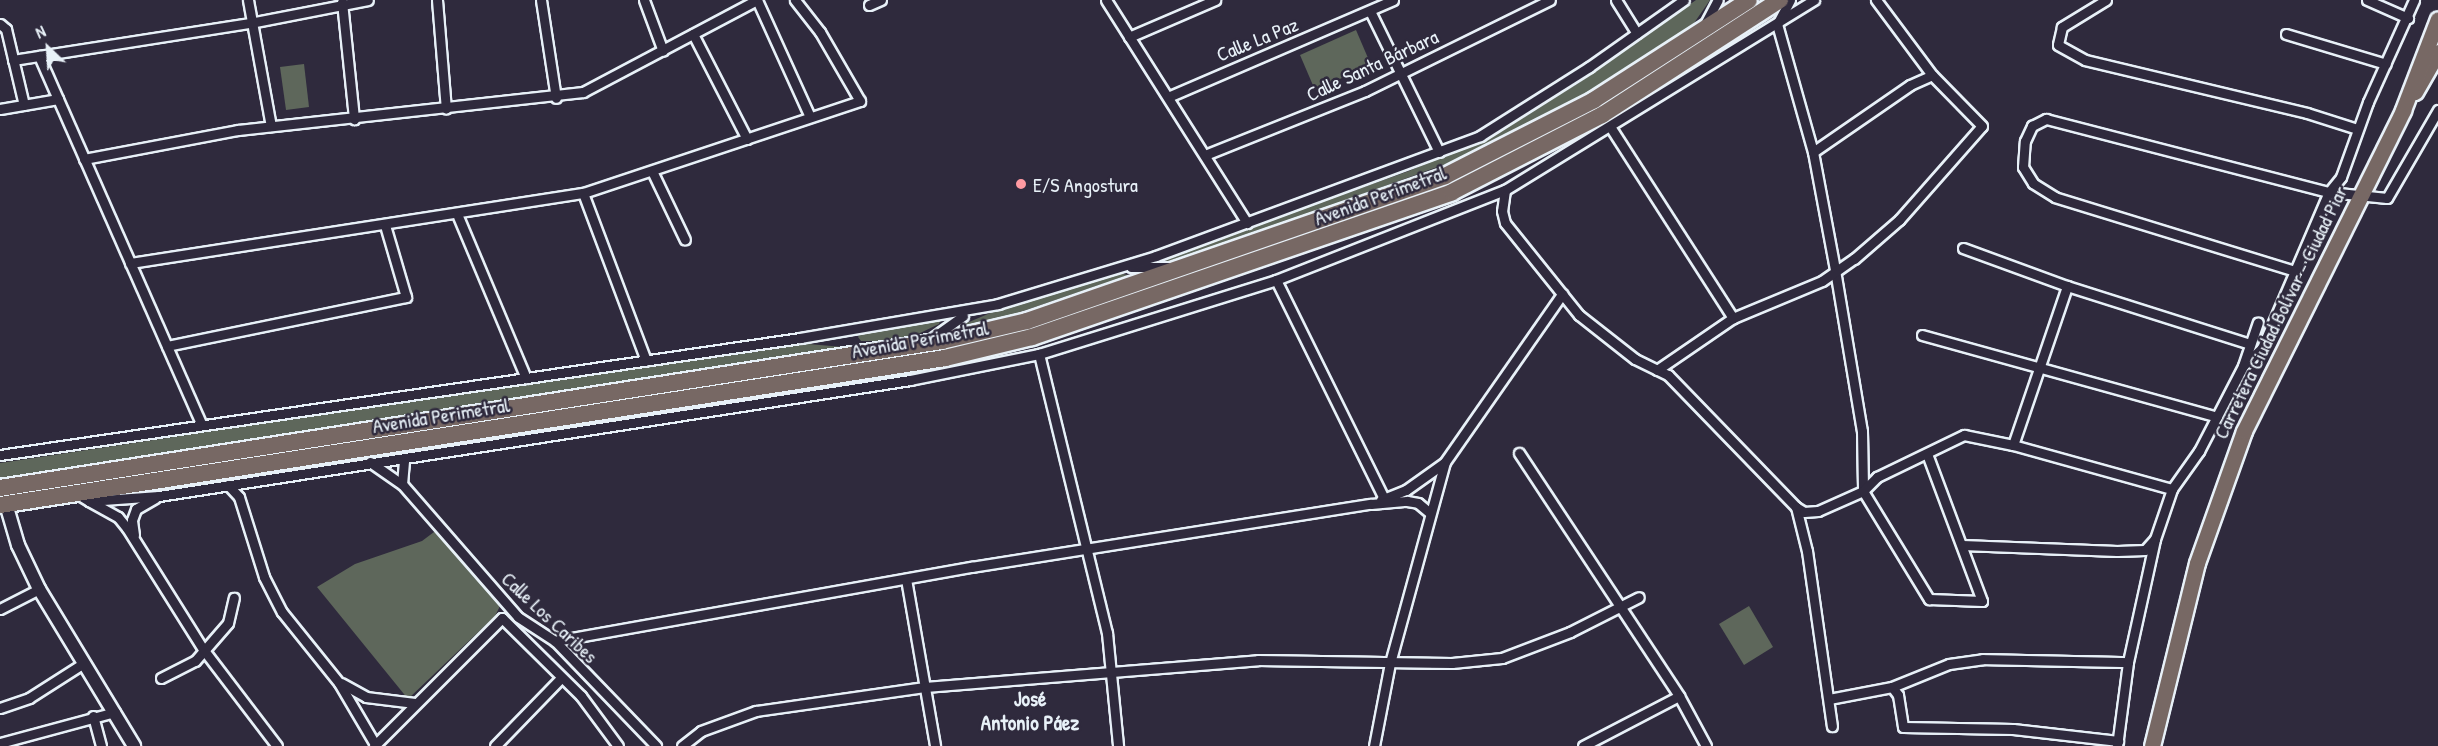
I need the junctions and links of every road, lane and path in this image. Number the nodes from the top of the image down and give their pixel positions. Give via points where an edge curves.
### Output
1 (248, 0) edge
2 (368, 0) edge
3 (437, 0) edge
4 (541, 0) edge
5 (644, 0) edge
6 (757, 0) edge
7 (795, 0) edge
8 (881, 0) edge
9 (1106, 0) edge
10 (1215, 0) edge
11 (1393, 0) edge
12 (1616, 0) edge
13 (1684, 0) edge
14 (1718, 0) edge
15 (1749, 0) edge
16 (1780, 0) edge
17 (1790, 0) edge
18 (1814, 0) edge
19 (1876, 0) edge
20 (2106, 0) edge
21 (2367, 0) edge
22 (2414, 0) edge
23 (1545, 1) edge
24 (342, 3) edge
25 (869, 5) dead end
26 (1370, 11) junction
27 (2408, 18) junction
28 (2438, 20) edge
29 (0, 24) edge
30 (250, 24) junction
31 (1777, 24) junction
32 (1702, 30) junction
33 (1637, 33) junction
34 (693, 34) junction
35 (2286, 34) dead end
36 (1129, 37) junction
37 (663, 51) junction
38 (2438, 52) edge
39 (39, 56) junction
40 (13, 60) junction
41 (2386, 64) junction
42 (1400, 74) junction
43 (1932, 75) junction
44 (1168, 97) junction
45 (556, 98) junction
46 (58, 99) junction
47 (24, 105) junction
48 (0, 109) edge
49 (446, 109) junction
50 (2403, 110) junction
51 (2438, 110) edge
52 (810, 117) junction
53 (354, 119) junction
54 (271, 126) junction
55 (1611, 128) junction
56 (2357, 129) junction
57 (747, 139) junction
58 (1439, 152) junction
59 (1813, 152) junction
60 (1205, 155) junction
61 (84, 159) junction
62 (652, 171) junction
63 (1505, 190) junction
64 (2329, 192) junction
65 (583, 193) junction
66 (2361, 193) junction
67 (457, 214) junction
68 (1247, 223) junction
69 (385, 225) junction
70 (685, 240) dead end
71 (1963, 248) dead end
72 (130, 263) junction
73 (1191, 265) junction
74 (1113, 269) junction
75 (1835, 270) junction
76 (2295, 271) junction
77 (1276, 280) junction
78 (2067, 286) junction
79 (1562, 294) junction
80 (976, 310) junction
81 (1733, 318) junction
82 (2258, 322) dead end
83 (1922, 335) dead end
84 (925, 343) junction
85 (2250, 344) junction
86 (167, 345) junction
87 (1040, 354) junction
88 (646, 361) junction
89 (2243, 366) junction
90 (2041, 367) junction
91 (1657, 370) junction
92 (526, 378) junction
93 (2217, 417) junction
94 (202, 424) junction
95 (2013, 445) junction
96 (1519, 453) dead end
97 (1927, 454) junction
98 (0, 455) edge
99 (404, 459) junction
100 (370, 462) junction
101 (1446, 462) junction
102 (402, 484) junction
103 (228, 485) junction
104 (0, 488) edge
105 (2172, 489) junction
106 (1863, 491) junction
107 (159, 496) junction
108 (82, 497) junction
109 (1384, 499) junction
110 (1371, 504) junction
111 (3, 505) edge
112 (1796, 507) junction
113 (1430, 513) junction
114 (5, 522) edge
115 (2155, 539) junction
116 (135, 543) junction
117 (1962, 545) junction
118 (1086, 549) junction
119 (906, 579) junction
120 (39, 589) junction
121 (1639, 597) dead end
122 (234, 598) dead end
123 (1620, 607) junction
124 (0, 609) edge
125 (555, 641) junction
126 (203, 650) junction
127 (2128, 662) junction
128 (84, 663) junction
129 (1390, 663) junction
130 (1112, 672) junction
131 (161, 678) dead end
132 (561, 678) junction
133 (339, 683) junction
134 (925, 687) junction
135 (1892, 687) junction
136 (1679, 696) junction
137 (1829, 699) junction
138 (415, 703) junction
139 (0, 708) edge
140 (114, 711) junction
141 (93, 716) junction
142 (1832, 726) dead end
143 (26, 742) edge
144 (0, 743) edge
145 (2117, 744) edge
146 (375, 745) edge
147 (101, 746) edge
148 (135, 746) edge
149 (277, 746) edge
150 (495, 746) edge
151 (618, 746) edge
152 (656, 746) edge
153 (682, 746) edge
154 (935, 746) edge
155 (1118, 746) edge
156 (1374, 746) edge
157 (1583, 746) edge
158 (1706, 746) edge
159 (2152, 746) edge

1 - 30 street
2 - 24 street
3 - 49 street
4 - 45 street
5 - 37 street
6 - 34 street
6 - 52 street
7 - 52 street via 820,32 860,101
8 - 25 street
9 - 36 street
10 - 36 street
11 - 26 street, Calle La Paz
12 - 33 street
13 - 33 street, Avenida Perimetral
14 - 32 street
15 - 32 highway, Avenida Perimetral
16 - 108 highway, Avenida Perimetral via 1602,115 1461,188 1023,340 933,360
17 - 31 street
18 - 31 street
19 - 43 street
20 - 56 street via 2062,27 2058,45 2085,60 2307,113
21 - 27 street
22 - 27 street
23 - 42 street, Calle Santa Bárbara
24 - 30 street
24 - 53 street
26 - 42 street
26 - 44 street, Calle La Paz
27 - 41 street
28 - 50 main road
29 - 40 street via 6,29
30 - 39 street
30 - 54 street
31 - 55 street
31 - 59 street
32 - 73 highway, Avenida Perimetral via 1593,100 1482,159 1407,191
33 - 58 street, Avenida Perimetral via 1512,118
34 - 37 street
34 - 57 street
35 - 41 street
36 - 44 street
37 - 45 street via 596,87
38 - 50 main road
39 - 40 street
39 - 46 street
40 - 47 street
41 - 56 street
42 - 58 street
42 - 60 street, Calle Santa Bárbara
43 - 59 street
43 - 75 street via 1982,126 1899,220
44 - 60 street
45 - 49 street
46 - 47 street
46 - 61 street
47 - 48 street
49 - 53 street
50 - 66 main road, Carretera Ciudad Bolívar - Ciudad Piar
51 - 66 street via 2387,198
52 - 57 street
53 - 54 street
54 - 61 street
55 - 63 street
55 - 81 street
56 - 64 street via 2341,177
57 - 62 street
58 - 68 street, Avenida Perimetral
59 - 75 street
60 - 68 street
61 - 72 street
62 - 65 street
62 - 70 street
63 - 77 street
63 - 79 street via 1505,223
64 - 66 street
64 - 76 street
64 - 76 street via 2046,119 2032,126 2025,141 2022,167 2033,183 2055,197
65 - 67 street
65 - 88 street
66 - 159 main road, Carretera Ciudad Bolívar - Ciudad Piar via 2260,394 2224,484 2177,635
67 - 69 street
67 - 92 street
68 - 74 street, Avenida Perimetral
69 - 72 street
69 - 86 street via 406,297
71 - 78 street
72 - 86 street
73 - 74 street
73 - 84 highway, Avenida Perimetral via 1027,321
74 - 80 street, Avenida Perimetral
75 - 81 street via 1803,289
75 - 106 street via 1862,431
76 - 89 street via 2262,348
77 - 87 street
77 - 109 street
78 - 85 street
78 - 90 street
79 - 91 street via 1579,315 1635,359
79 - 101 street
80 - 84 street via 952,321
80 - 88 street, Avenida Perimetral
81 - 91 street
82 - 85 street
83 - 90 street
84 - 104 highway, Avenida Perimetral
85 - 89 street
86 - 94 street
87 - 99 street via 910,380
87 - 118 street
88 - 92 street, Avenida Perimetral
89 - 93 street
90 - 93 street
90 - 95 street
91 - 112 street via 1675,382
92 - 94 street, Avenida Perimetral
93 - 105 street
94 - 98 street, Avenida Perimetral
95 - 97 street via 1964,435
95 - 105 street
96 - 123 street
97 - 106 street via 1877,477
97 - 117 street
99 - 100 street
99 - 102 street
100 - 102 street, Calle Los Caribes
100 - 103 street
101 - 109 street via 1406,490
101 - 113 street
102 - 125 street, Calle Los Caribes via 518,617
103 - 107 street
103 - 133 street via 239,497 264,577 282,612
105 - 115 street
106 - 112 street via 1818,511
106 - 117 street via 1929,599 1982,601
107 - 108 street
107 - 116 street via 136,509 132,520
108 - 111 highway, Avenida Perimetral
108 - 116 street via 118,517
109 - 110 street
110 - 113 street via 1407,501 1418,503
110 - 118 street
111 - 114 street
112 - 137 street via 1807,551
113 - 129 street
114 - 120 street
115 - 117 street via 2145,550 2117,551
115 - 127 street
116 - 126 street
118 - 119 street
118 - 130 street via 1095,576
119 - 125 street
119 - 134 street
120 - 124 street
120 - 128 street
121 - 123 street
122 - 126 street via 228,623
123 - 129 street via 1570,632 1502,658
123 - 136 street
125 - 152 street, Calle Los Caribes
126 - 131 street via 195,661
126 - 149 street
127 - 135 street via 1983,659 1949,664
127 - 145 street
128 - 139 street via 29,698
128 - 140 street
129 - 130 street via 1258,660
129 - 156 street
130 - 134 street
130 - 155 street
132 - 138 street via 502,618
132 - 150 street
132 - 151 street via 603,722
133 - 138 street via 366,697
133 - 146 street
134 - 153 street via 822,698 756,711 701,731
134 - 154 street
135 - 137 street
135 - 145 street via 1898,695 1903,728 2013,729
136 - 157 street
136 - 158 street
137 - 142 street
138 - 146 street
140 - 141 street
140 - 148 street
141 - 143 street
141 - 147 street
143 - 144 street

